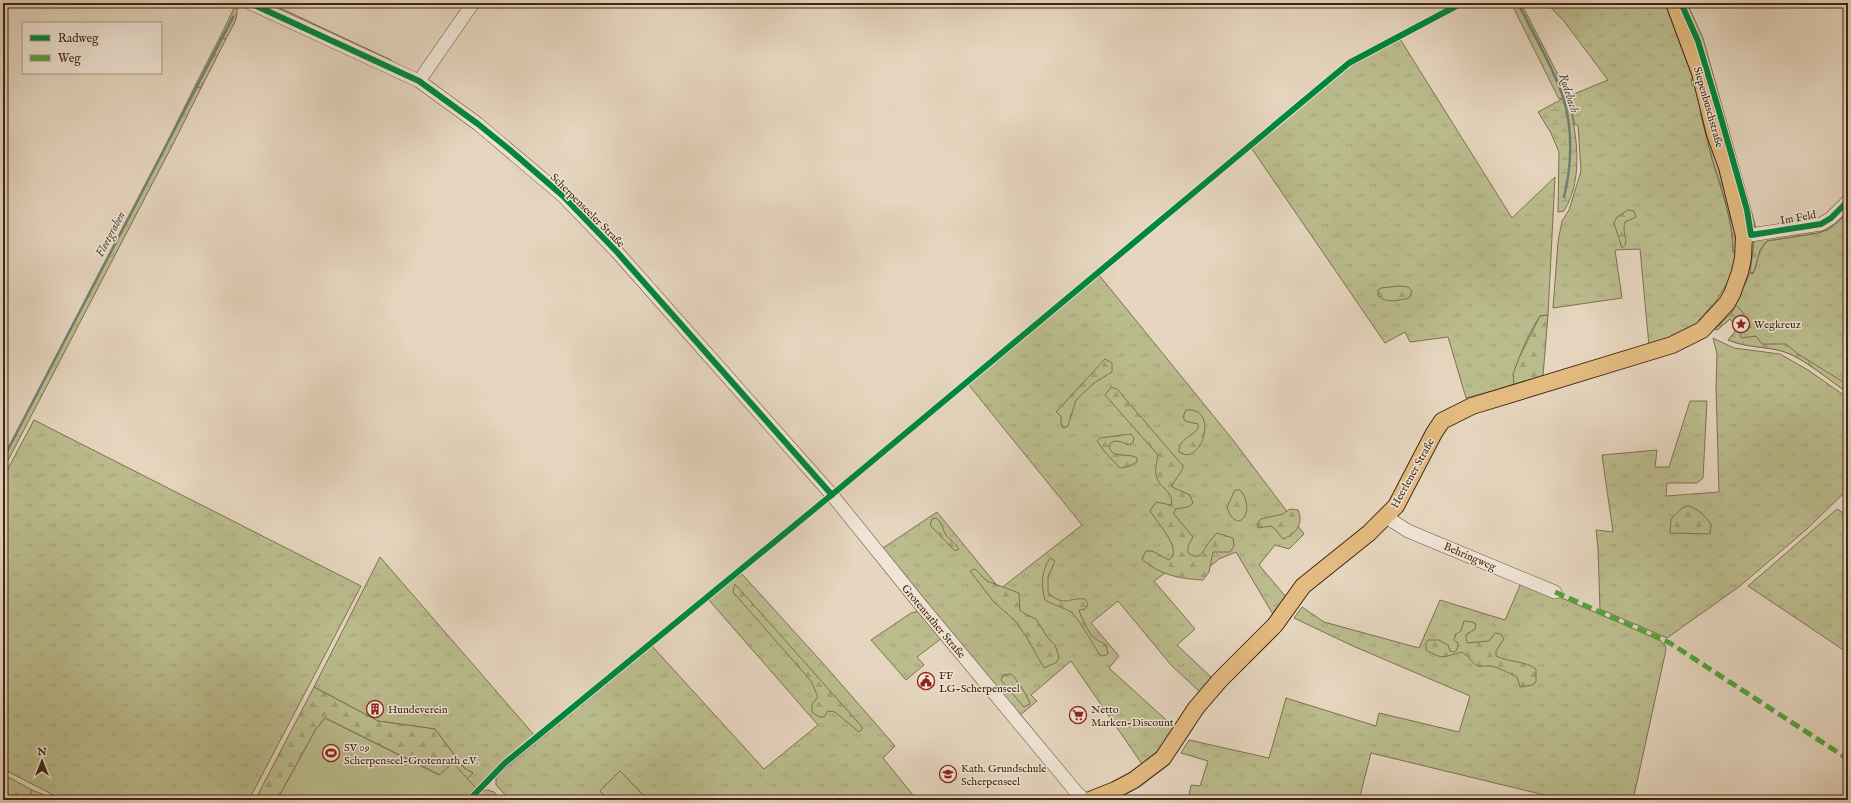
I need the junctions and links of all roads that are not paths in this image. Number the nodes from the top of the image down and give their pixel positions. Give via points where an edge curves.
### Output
1 (250, 3) edge
2 (473, 3) edge
3 (1674, 3) edge
4 (419, 81) junction
5 (1848, 201) edge
6 (1744, 236) junction
7 (832, 495) joint
8 (1386, 517) junction
9 (1555, 592) dead end
10 (1085, 800) edge
11 (1090, 800) edge

1 - 4 street, Scherpenseeler Straße
2 - 4 street
3 - 6 main road, Siepenbuschstraße via 1700,73
4 - 7 street, Scherpenseeler Straße via 510,150 574,206
5 - 6 street, Im Feld via 1821,224
6 - 8 main road, Heerlener Straße via 1743,258 1732,294 1702,330 1672,345 1479,404 1442,421 1396,506
7 - 10 street, Grotenrather Straße
8 - 9 street, Behringweg via 1408,531
8 - 11 main road, Heerlener Straße via 1369,534 1303,586 1275,625 1196,708 1163,758 1134,780

